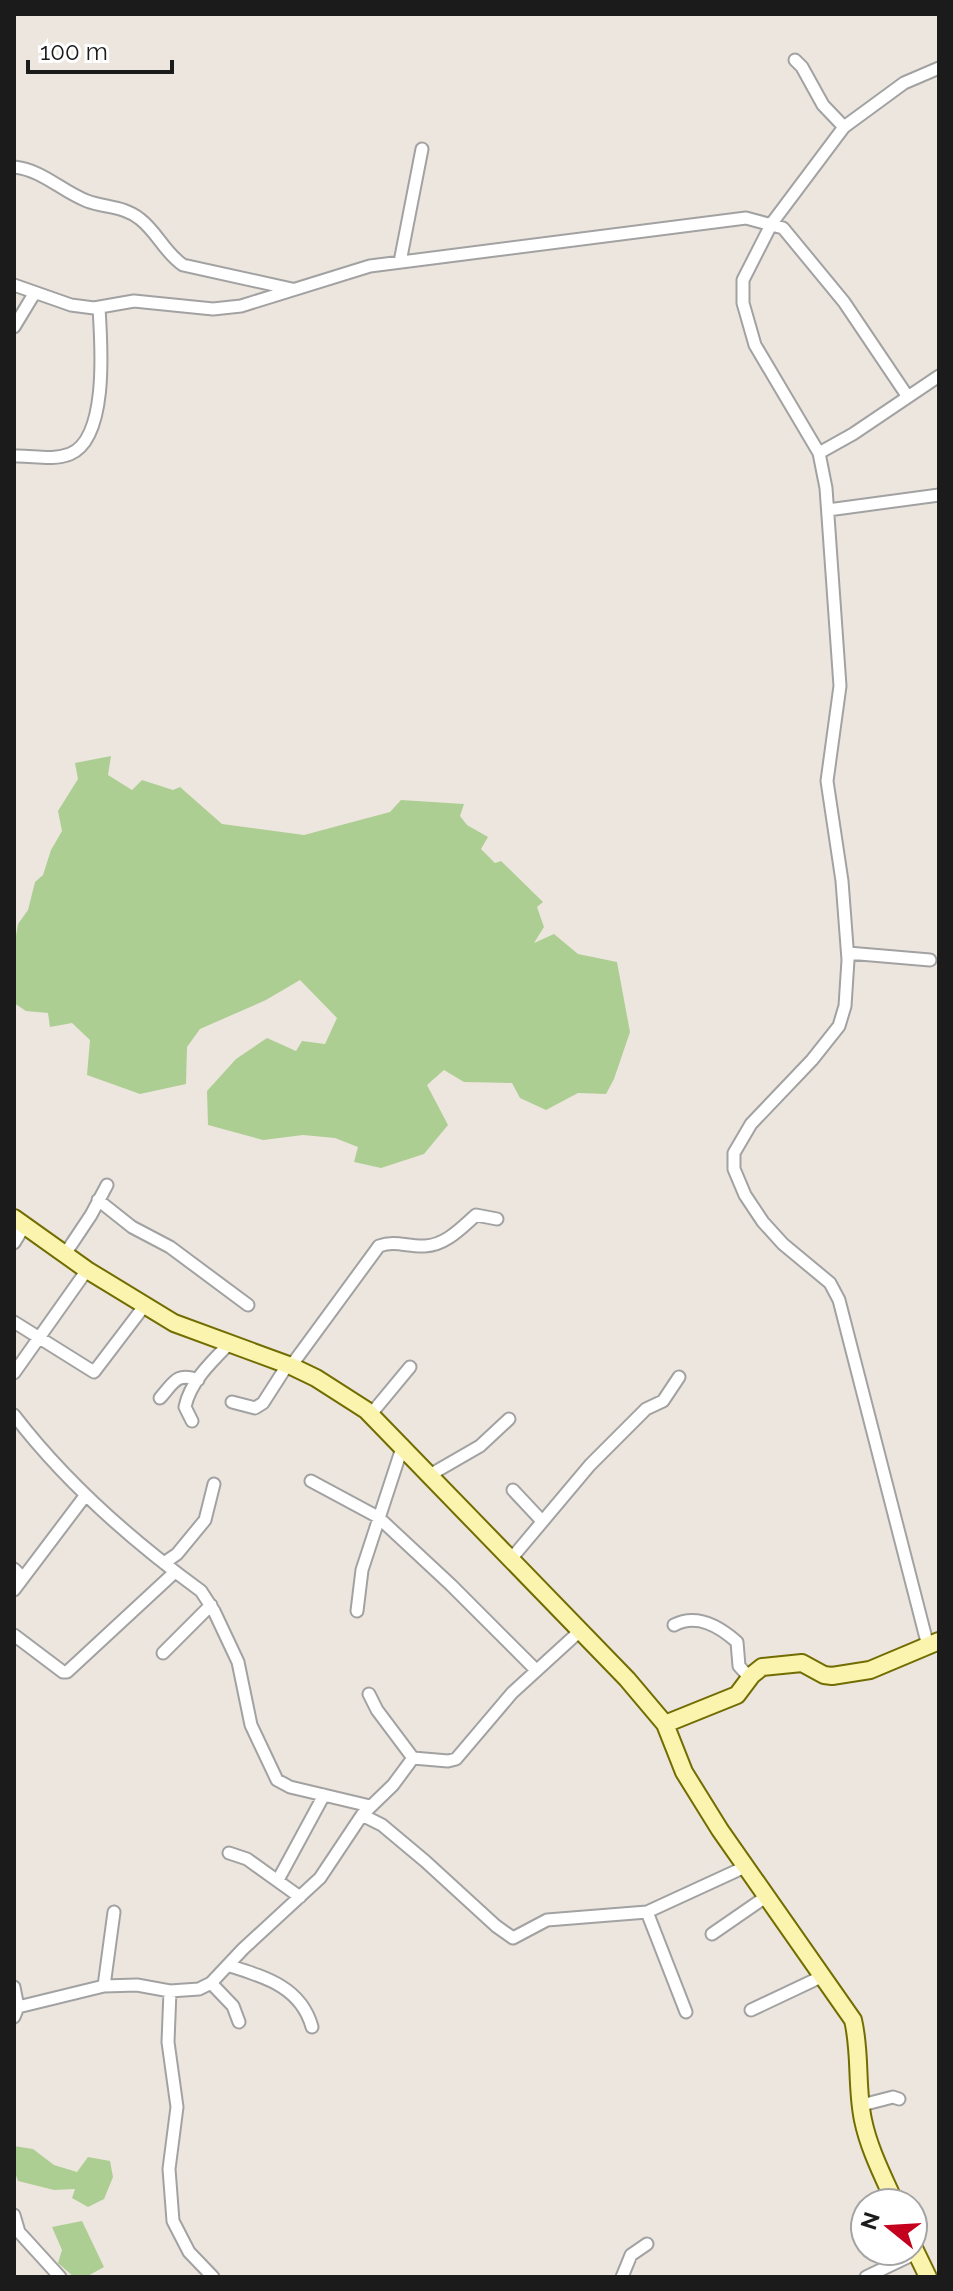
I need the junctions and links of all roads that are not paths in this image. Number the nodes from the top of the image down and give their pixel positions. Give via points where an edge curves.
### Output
1 (795, 60) dead end
2 (939, 68) edge
3 (844, 127) junction
4 (422, 149) dead end
5 (14, 167) edge
6 (772, 223) junction
7 (400, 262) junction
8 (14, 285) edge
9 (292, 289) junction
10 (34, 294) junction
11 (99, 308) junction
12 (14, 327) edge
13 (939, 376) edge
14 (908, 397) junction
15 (819, 453) junction
16 (14, 456) edge
17 (939, 495) edge
18 (828, 510) junction
19 (848, 953) junction
20 (930, 960) dead end
21 (107, 1185) dead end
22 (98, 1200) junction
23 (497, 1219) dead end
24 (20, 1222) edge
25 (14, 1243) edge
26 (65, 1254) junction
27 (87, 1270) junction
28 (145, 1305) junction
29 (248, 1305) dead end
30 (14, 1322) edge
31 (41, 1339) junction
32 (229, 1344) junction
33 (289, 1365) junction
34 (410, 1367) dead end
35 (14, 1373) edge
36 (679, 1377) dead end
37 (198, 1380) junction
38 (160, 1398) dead end
39 (232, 1402) dead end
40 (371, 1414) junction
41 (14, 1415) edge
42 (509, 1419) dead end
43 (192, 1421) dead end
44 (403, 1445) junction
45 (428, 1476) junction
46 (311, 1481) dead end
47 (214, 1484) dead end
48 (513, 1490) dead end
49 (85, 1496) junction
50 (378, 1517) junction
51 (542, 1521) junction
52 (511, 1559) junction
53 (164, 1563) junction
54 (14, 1569) edge
55 (175, 1572) junction
56 (23, 1578) junction
57 (14, 1590) edge
58 (211, 1605) junction
59 (357, 1611) dead end
60 (674, 1625) dead end
61 (581, 1630) junction
62 (14, 1635) edge
63 (934, 1644) edge
64 (163, 1653) dead end
65 (536, 1670) junction
66 (754, 1674) junction
67 (369, 1694) dead end
68 (665, 1724) junction
69 (413, 1758) junction
70 (324, 1795) junction
71 (366, 1811) junction
72 (229, 1853) dead end
73 (747, 1866) junction
74 (278, 1880) junction
75 (767, 1896) junction
76 (300, 1897) junction
77 (114, 1912) dead end
78 (647, 1912) junction
79 (712, 1934) dead end
80 (230, 1966) junction
81 (823, 1976) junction
82 (211, 1983) junction
83 (104, 1986) junction
84 (14, 1987) edge
85 (170, 1991) junction
86 (751, 2010) dead end
87 (16, 2012) edge
88 (686, 2012) dead end
89 (239, 2022) dead end
90 (312, 2027) dead end
91 (899, 2099) dead end
92 (862, 2105) junction
93 (888, 2187) edge
94 (14, 2215) edge
95 (647, 2244) dead end
96 (884, 2267) edge
97 (60, 2277) edge
98 (213, 2277) edge
99 (622, 2277) edge
100 (866, 2277) edge

1 - 3 street
2 - 3 street via 904,83
3 - 6 street
4 - 7 street
5 - 9 street via 39,173 89,202 127,210 183,265
6 - 7 street via 746,218
6 - 14 street via 783,228 844,302
6 - 15 street via 747,268 743,303 762,360
7 - 9 street
8 - 10 street
9 - 11 street via 213,309 134,301
10 - 11 street
10 - 12 street
11 - 16 street via 100,382 85,442 67,455
13 - 14 street
14 - 15 street
15 - 18 street
17 - 18 street
18 - 19 street via 840,686 827,781
19 - 20 street
19 - 63 street via 839,1026 737,1143 734,1169 763,1222 835,1290
21 - 22 street
22 - 26 street
22 - 29 street
23 - 33 street via 476,1215 444,1241 428,1246 379,1246
24 - 25 street
24 - 26 street
26 - 27 street
27 - 28 street
27 - 31 street
28 - 31 street via 94,1372
28 - 32 street via 174,1323
30 - 31 street
31 - 35 street
32 - 33 street
32 - 37 street
33 - 39 street via 263,1403 255,1408
33 - 40 street
34 - 40 street
36 - 51 street via 663,1401 646,1409
37 - 38 street via 180,1377
37 - 43 street via 185,1407
40 - 44 street
41 - 49 street
42 - 45 street via 480,1446
44 - 45 street
44 - 50 street
45 - 52 street
46 - 50 street
47 - 53 street via 205,1520
48 - 51 street
49 - 53 street
49 - 56 street
50 - 59 street via 362,1570
50 - 65 street
51 - 52 street
52 - 61 street
53 - 55 street
54 - 56 street
55 - 58 street
55 - 62 street via 67,1672
56 - 57 street
58 - 64 street
58 - 70 street via 238,1662 251,1725 277,1780
60 - 66 street via 713,1623 737,1642 739,1666
61 - 65 street
61 - 68 street
63 - 66 street via 870,1670 832,1676 791,1662
65 - 69 street via 456,1759
66 - 68 street via 737,1695
67 - 69 street
68 - 73 street via 684,1772
69 - 71 street
70 - 71 street
70 - 74 street
71 - 76 street via 330,1866
71 - 78 street via 513,1938 547,1920
72 - 74 street
73 - 75 street
73 - 78 street
74 - 76 street
75 - 79 street
75 - 81 street
76 - 80 street
77 - 83 street
78 - 88 street
80 - 82 street
80 - 90 street via 285,1987
81 - 86 street
81 - 92 street via 853,2020
82 - 85 street
82 - 89 street via 233,2006
83 - 85 street
83 - 87 street
84 - 87 street
85 - 98 street via 168,2042 177,2107 169,2169 173,2221 189,2252
91 - 92 street
92 - 93 street via 871,2148
94 - 97 street via 19,2232
95 - 99 street via 631,2255
96 - 100 street

